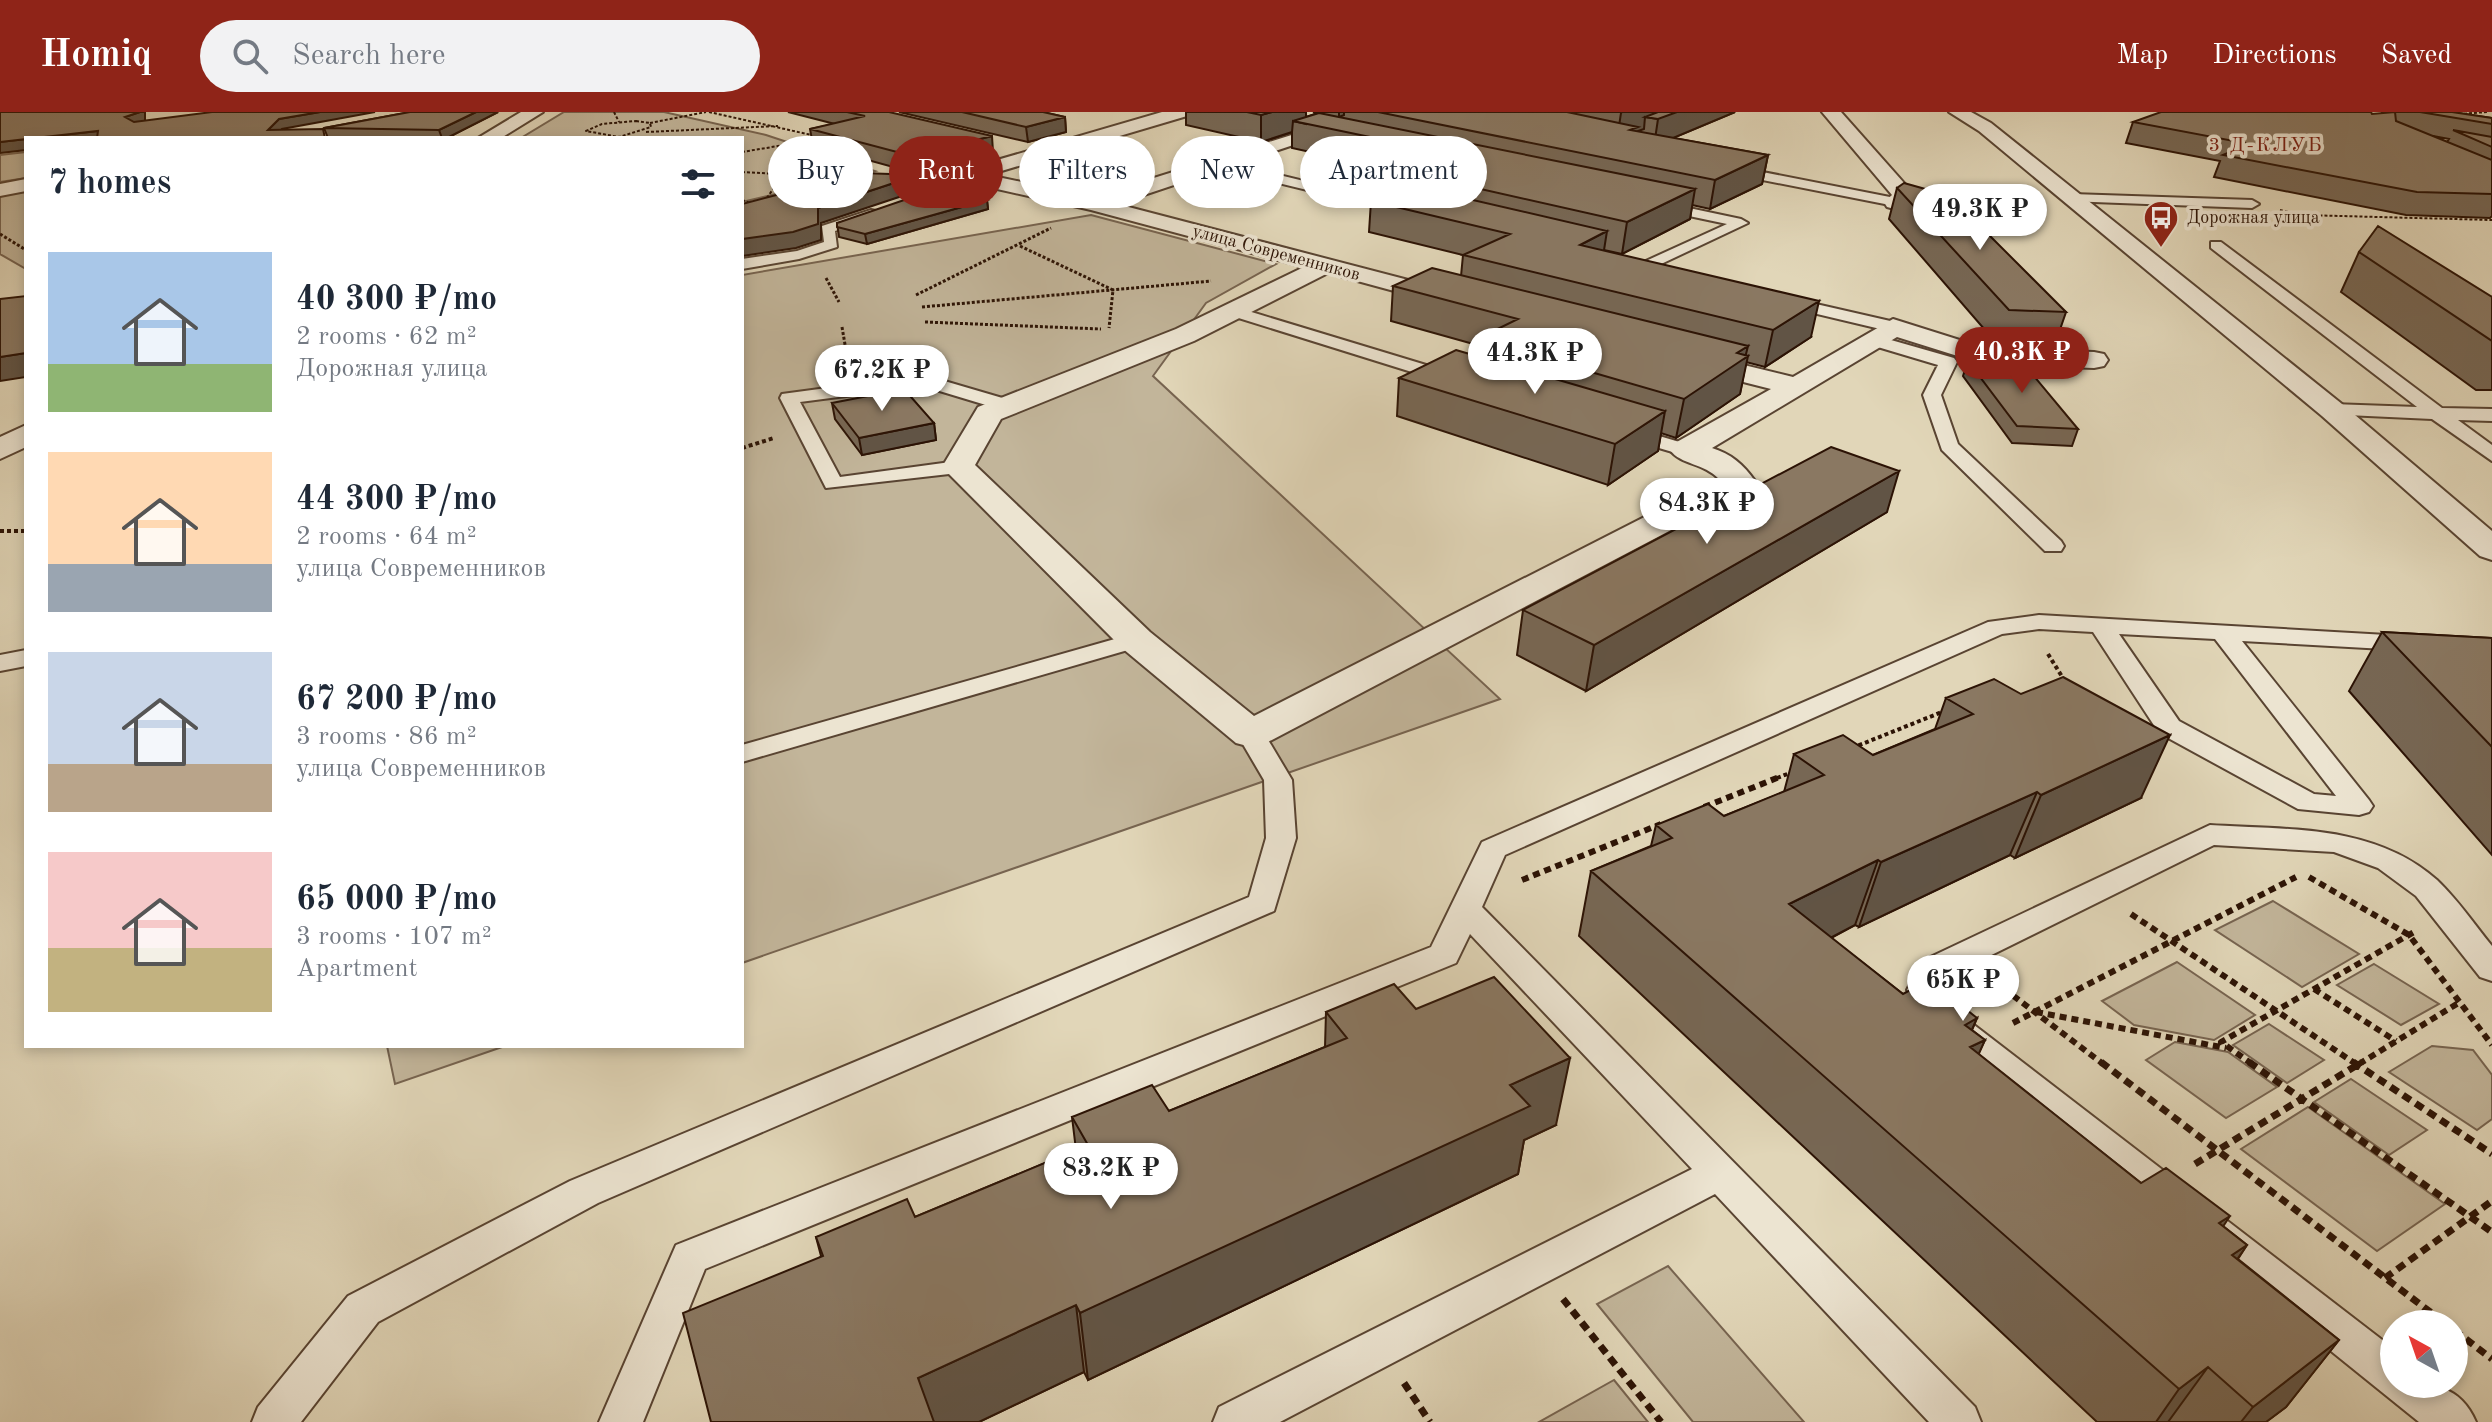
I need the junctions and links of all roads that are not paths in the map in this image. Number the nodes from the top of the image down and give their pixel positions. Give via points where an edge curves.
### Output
1 (534, 112) edge
2 (1181, 112) edge
3 (1383, 112) edge
4 (1831, 112) edge
5 (1958, 112) edge
6 (1063, 123) dead end
7 (1108, 133) junction
8 (491, 136) edge
9 (1097, 136) edge
10 (1284, 144) edge
11 (1006, 146) edge
12 (1019, 149) edge
13 (1718, 167) edge
14 (1284, 180) edge
15 (24, 185) edge
16 (0, 190) edge
17 (2072, 198) junction
18 (1895, 202) junction
19 (1647, 203) edge
20 (2252, 204) edge
21 (891, 208) edge
22 (1109, 208) edge
23 (1416, 212) edge
24 (1952, 219) edge
25 (2216, 245) dead end
26 (744, 264) edge
27 (1324, 266) junction
28 (1672, 275) edge
29 (1760, 296) edge
30 (1475, 305) edge
31 (1235, 312) junction
32 (1885, 334) junction
33 (2073, 337) dead end
34 (1656, 351) edge
35 (1476, 386) edge
36 (1793, 386) junction
37 (1009, 406) junction
38 (2332, 410) junction
39 (2432, 411) junction
40 (2492, 415) edge
41 (1611, 427) edge
42 (24, 435) edge
43 (0, 450) edge
44 (1686, 450) junction
45 (2492, 455) edge
46 (958, 467) junction
47 (2053, 546) dead end
48 (2492, 549) edge
49 (2101, 626) junction
50 (2222, 632) junction
51 (1136, 640) junction
52 (2492, 648) edge
53 (24, 658) edge
54 (0, 663) edge
55 (1251, 734) junction
56 (744, 753) edge
57 (1467, 905) junction
58 (2492, 969) edge
59 (1720, 1173) junction
60 (2380, 1364) edge
61 (2423, 1398) edge
62 (274, 1422) edge
63 (621, 1422) edge
64 (1235, 1422) edge
65 (1959, 1422) edge
66 (2454, 1422) edge

1 - 8 street
2 - 7 street
3 - 10 street
4 - 18 street via 1905,196
5 - 17 street via 1985,127
6 - 7 street
7 - 9 street
11 - 12 street
13 - 18 lane
14 - 23 lane
15 - 16 street
17 - 20 lane
17 - 38 street
18 - 24 street
19 - 28 lane via 1741,223 1635,266
21 - 26 lane via 827,229 832,244
22 - 27 street, улица Современников
25 - 39 lane
27 - 30 street, улица Современников
27 - 31 street
29 - 32 lane
31 - 35 lane
31 - 37 street
32 - 33 street via 1983,356 2094,360
32 - 36 street
32 - 47 lane via 1948,362 1932,395 1949,446
34 - 36 street
36 - 44 street
37 - 46 street via 989,413
37 - 46 lane via 924,380 789,398 833,484
38 - 39 lane
38 - 48 street
39 - 40 lane
39 - 45 lane
41 - 44 lane
42 - 43 street
44 - 55 street via 1720,461 1739,481
46 - 51 street
49 - 50 lane
49 - 50 lane via 2169,727 2308,803 2359,806
49 - 57 lane via 1997,627 1493,849
50 - 52 lane
51 - 55 street
51 - 56 lane
53 - 54 lane
55 - 62 lane via 1278,780 1281,838 1263,903 584,1192 363,1309
57 - 59 lane
57 - 63 lane via 1444,955 690,1257
58 - 60 lane via 2422,880 2355,846 2210,835 1934,969 1924,990 1940,1017
59 - 64 lane
59 - 65 lane
61 - 66 lane

